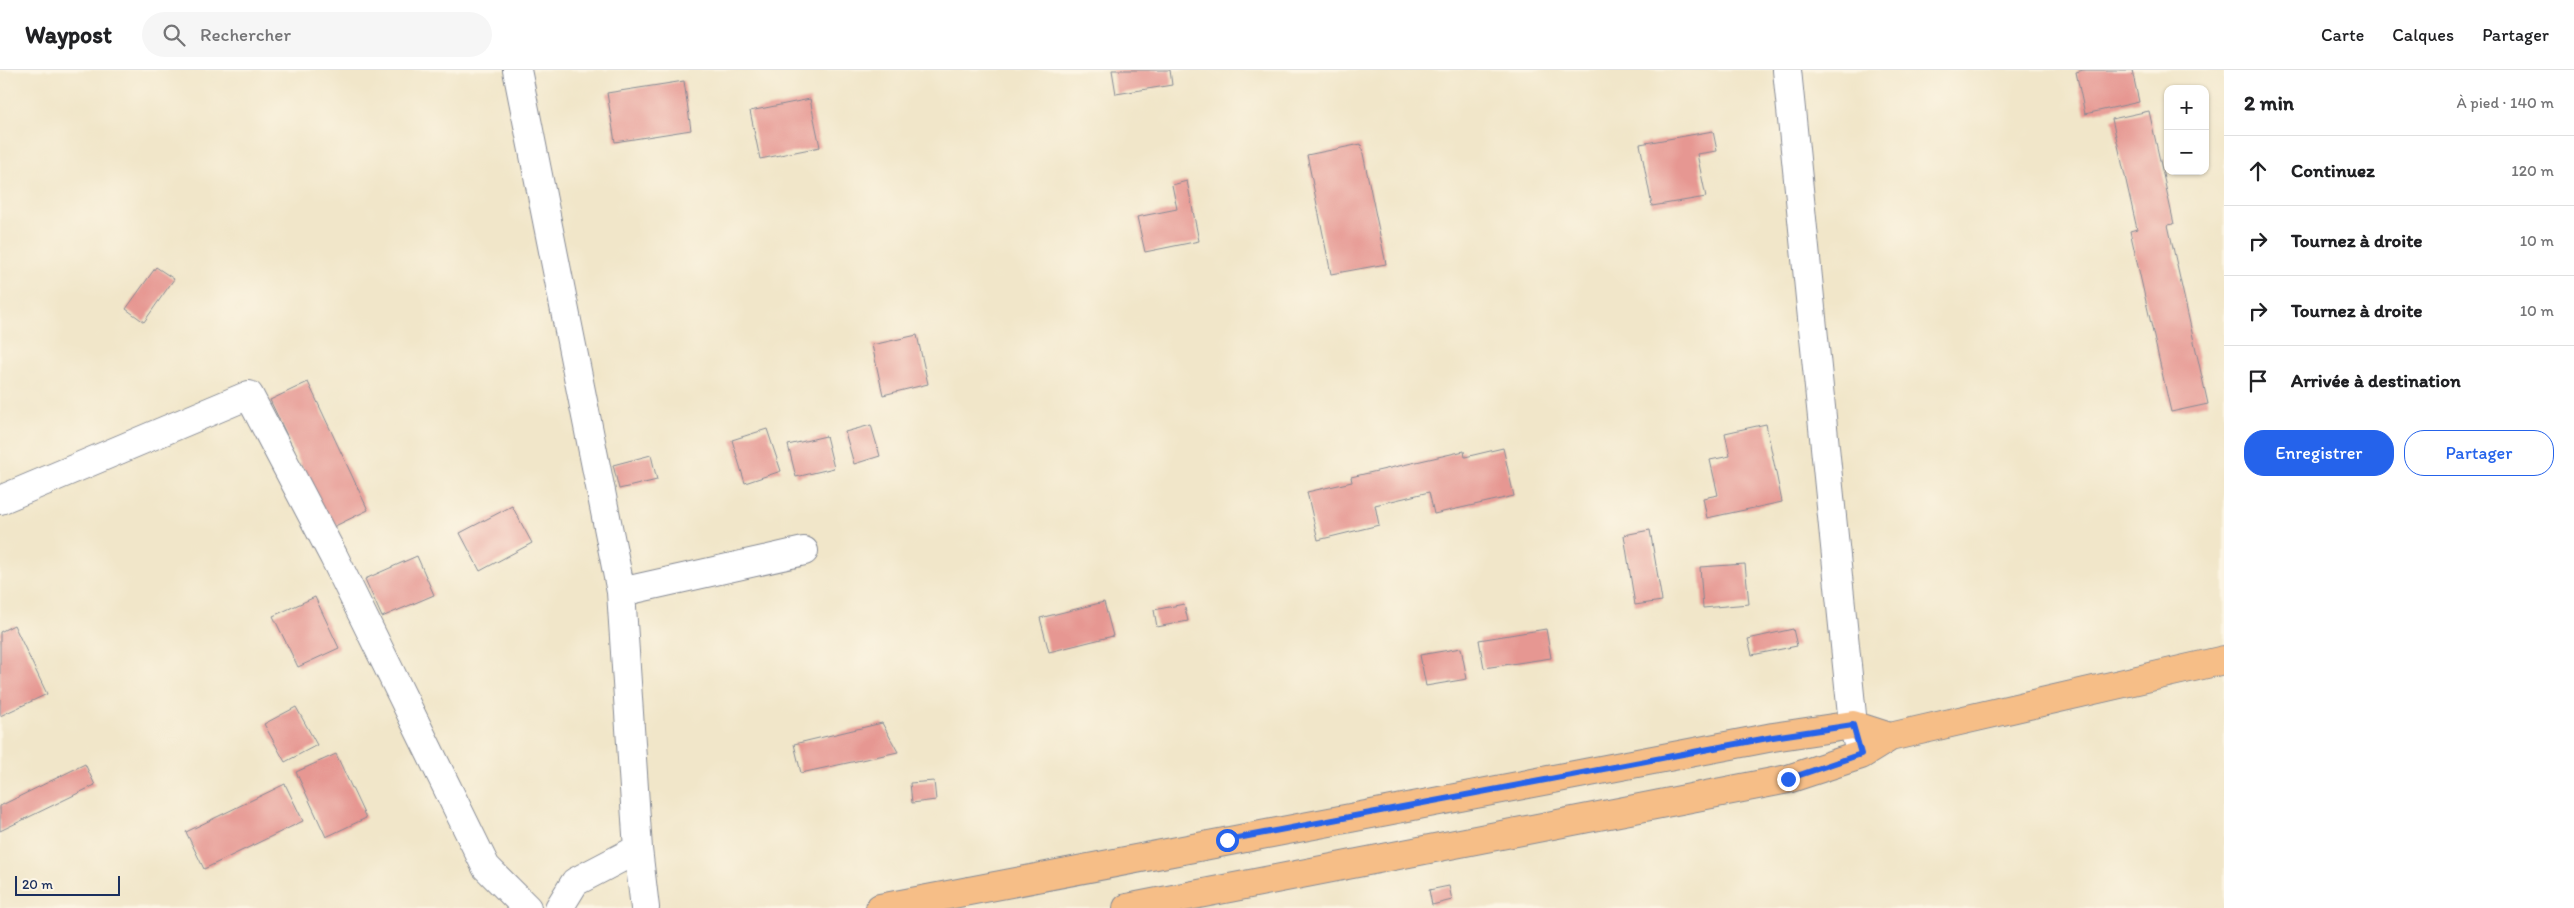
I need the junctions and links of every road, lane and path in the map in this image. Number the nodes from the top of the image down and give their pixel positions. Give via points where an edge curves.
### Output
1 (518, 70) edge
2 (1787, 70) edge
3 (0, 500) edge
4 (804, 552) dead end
5 (622, 592) junction
6 (2224, 660) edge
7 (1853, 725) junction
8 (1890, 737) junction
9 (1861, 754) junction
10 (638, 849) junction
11 (527, 908) edge
12 (559, 908) edge
13 (645, 908) edge
14 (880, 908) edge
15 (1127, 908) edge

1 - 5 street
2 - 7 street
3 - 11 street via 249,395 334,557 486,867
4 - 5 street
5 - 10 street
6 - 8 main road
7 - 8 main road
7 - 9 street
7 - 14 main road via 1753,740
8 - 9 main road
9 - 15 main road via 1788,779
10 - 12 street via 575,882
10 - 13 street

